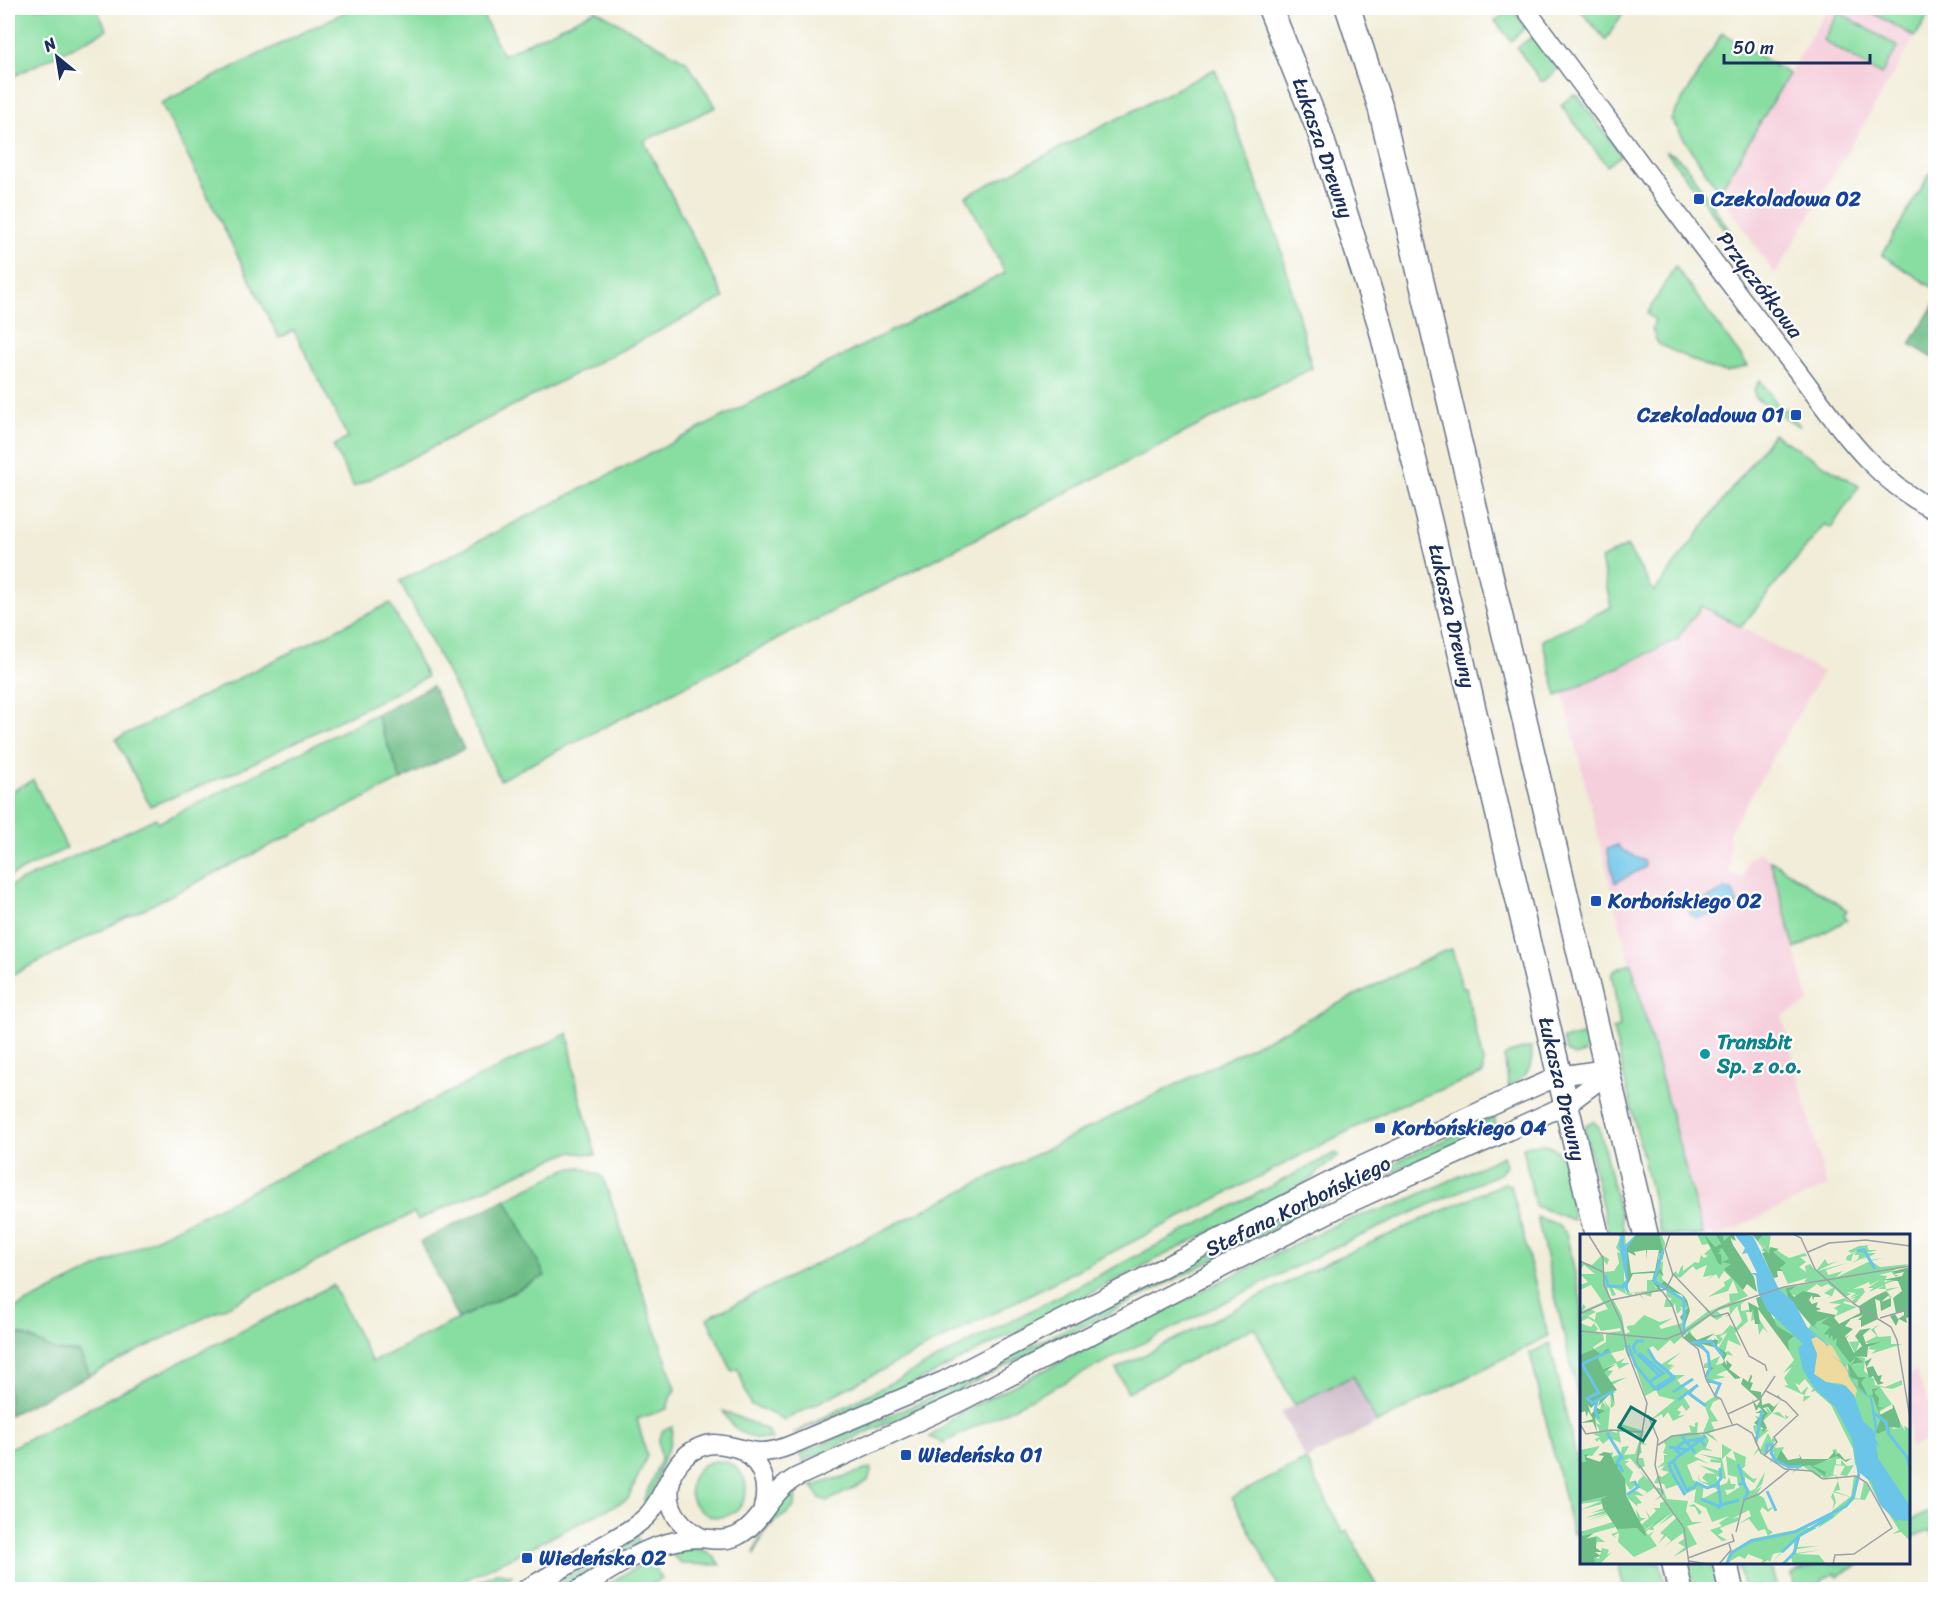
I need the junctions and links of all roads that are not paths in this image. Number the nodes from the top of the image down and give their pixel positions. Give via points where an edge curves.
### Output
1 (1270, 8) edge
2 (1348, 8) edge
3 (1525, 8) edge
4 (1935, 511) edge
5 (1606, 1069) junction
6 (1559, 1076) junction
7 (1566, 1105) junction
8 (1597, 1234) edge
9 (1646, 1234) edge
10 (731, 1445) junction
11 (672, 1473) junction
12 (763, 1510) junction
13 (702, 1538) junction
14 (1674, 1564) edge
15 (1725, 1564) edge
16 (525, 1590) edge
17 (578, 1590) edge
18 (1680, 1590) edge
19 (1731, 1590) edge

1 - 6 main road, Łukasza Drewny via 1319,130 1380,324
2 - 5 main road via 1380,106
3 - 4 street, Przyczółkowa via 1848,437 1899,490
5 - 6 street, Stefana Korbońskiego
5 - 7 street, Stefana Korbońskiego via 1592,1087
5 - 9 main road
6 - 7 main road, Łukasza Drewny
6 - 10 street, Stefana Korbońskiego via 1350,1171 933,1385 782,1449 751,1451
7 - 8 main road, Łukasza Drewny
7 - 12 street, Stefana Korbońskiego via 1341,1207 958,1403 814,1468 784,1484
10 - 11 street, Stefana Korbońskiego via 698,1447
10 - 12 street via 744,1451 761,1471 766,1497
11 - 13 street via 670,1505 688,1531
11 - 16 street, Stefana Korbońskiego via 657,1503 638,1523
12 - 13 street, Stefana Korbońskiego via 736,1537
13 - 17 street, Stefana Korbońskiego via 647,1551
14 - 18 main road
15 - 19 main road

